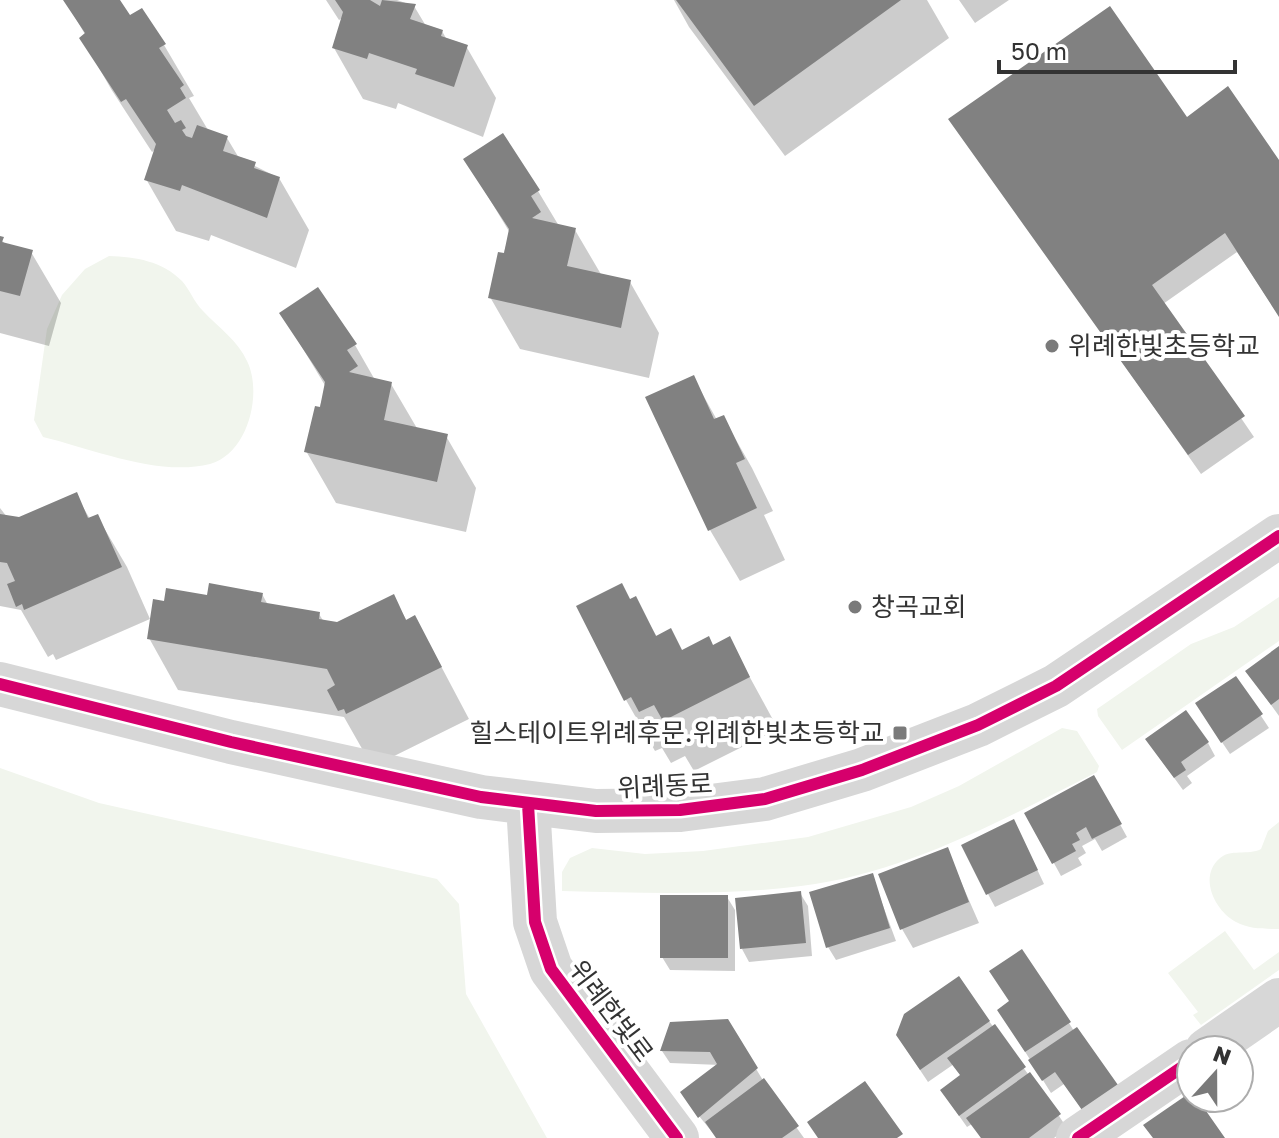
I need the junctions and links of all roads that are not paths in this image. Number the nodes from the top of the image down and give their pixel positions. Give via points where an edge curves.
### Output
1 (1279, 536) edge
2 (0, 684) edge
3 (528, 804) junction
4 (1279, 1000) edge
5 (1230, 1034) edge
6 (1175, 1072) edge
7 (677, 1138) edge
8 (1078, 1138) edge

1 - 3 street, 위례동로 via 1056,686 978,725 862,770 765,799 680,810 596,811
2 - 3 street, 위례동로 via 231,742
3 - 7 street, 위례한빛로 via 535,922 551,969
4 - 5 street
6 - 8 street

